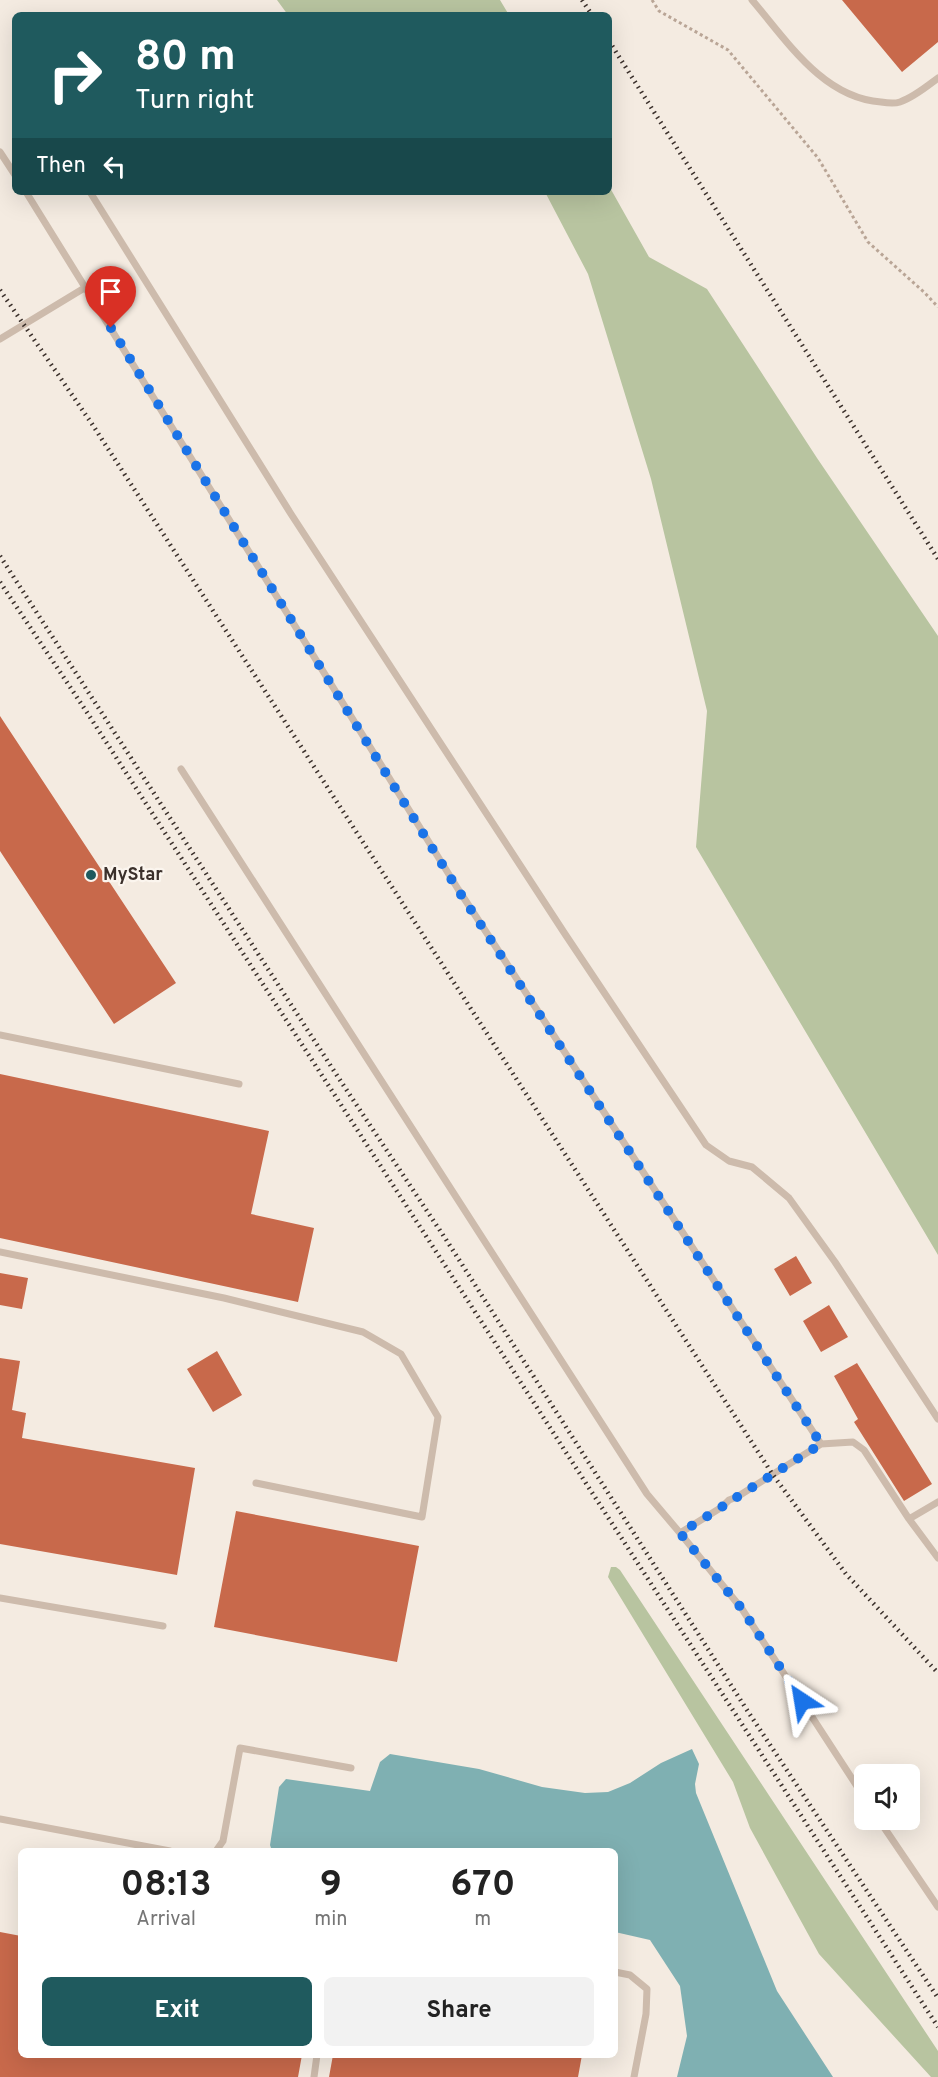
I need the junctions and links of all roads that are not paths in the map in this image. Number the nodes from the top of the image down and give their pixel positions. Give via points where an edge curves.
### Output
1 (752, 0) edge
2 (938, 78) edge
3 (0, 152) edge
4 (12, 170) edge
5 (28, 195) edge
6 (92, 195) edge
7 (86, 287) junction
8 (0, 339) edge
9 (181, 769) dead end
10 (0, 1035) edge
11 (239, 1084) dead end
12 (0, 1252) edge
13 (938, 1419) edge
14 (821, 1444) junction
15 (256, 1483) dead end
16 (938, 1502) edge
17 (909, 1519) junction
18 (680, 1533) junction
19 (938, 1558) edge
20 (0, 1598) edge
21 (163, 1626) dead end
22 (351, 1768) dead end
23 (854, 1782) edge
24 (0, 1819) edge
25 (886, 1830) edge
26 (155, 1848) edge
27 (218, 1848) edge
28 (938, 1907) edge
29 (618, 1973) edge
30 (317, 2058) edge
31 (314, 2077) edge
32 (634, 2077) edge

1 - 2 lane via 829,84 866,101 897,104
3 - 4 lane
5 - 7 lane
6 - 13 lane via 291,514 706,1145 729,1161 752,1167 789,1197
7 - 8 lane
7 - 14 lane via 458,890
9 - 18 lane via 647,1494
10 - 11 lane
12 - 15 lane via 224,1298 363,1332 401,1354 438,1417 422,1518
14 - 17 lane via 853,1442 864,1450
14 - 18 lane
16 - 17 lane
17 - 19 lane
18 - 23 lane via 742,1609
20 - 21 lane
22 - 27 lane via 240,1748 223,1841
24 - 26 lane
25 - 28 lane
29 - 32 lane via 630,1975 647,1989
30 - 31 lane

